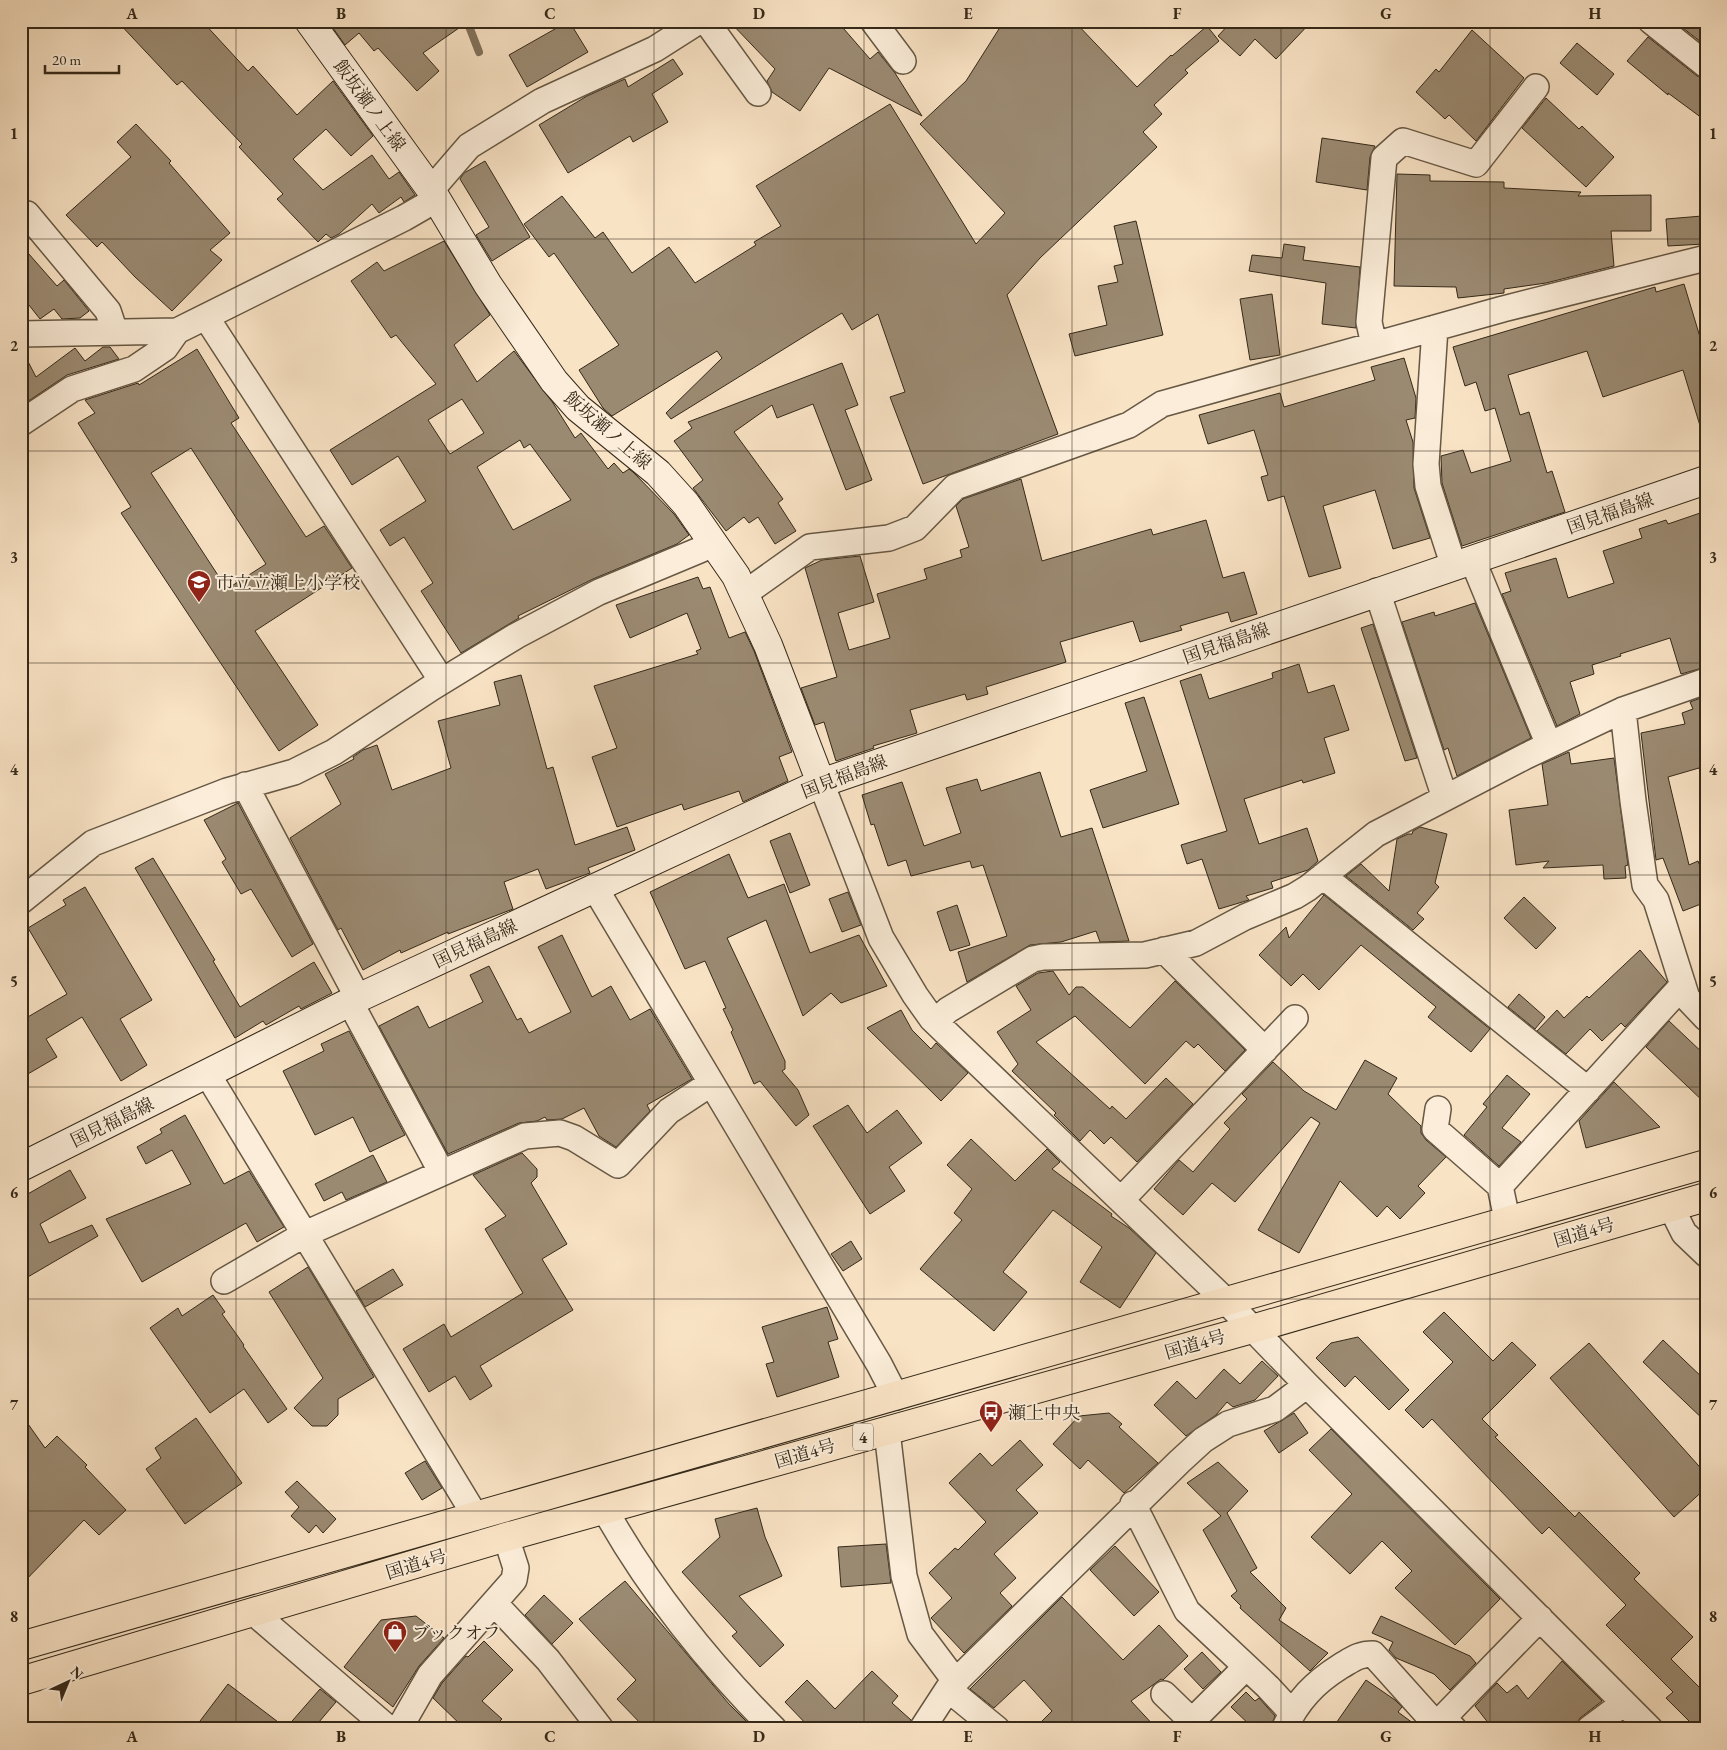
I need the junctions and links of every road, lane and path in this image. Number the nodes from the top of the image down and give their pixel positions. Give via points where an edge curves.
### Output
1 (309, 21) edge
2 (699, 21) edge
3 (706, 21) edge
4 (873, 21) edge
5 (1651, 21) edge
6 (903, 61) dead end
7 (1706, 65) edge
8 (1536, 87) dead end
9 (758, 93) dead end
10 (434, 194) junction
11 (27, 214) dead end
12 (1706, 258) edge
13 (206, 317) junction
14 (1435, 328) junction
15 (177, 331) junction
16 (116, 332) junction
17 (21, 334) edge
18 (1374, 345) junction
19 (21, 424) edge
20 (1706, 480) edge
21 (714, 544) junction
22 (1464, 564) junction
23 (1377, 591) junction
24 (744, 594) junction
25 (442, 681) junction
26 (1706, 682) edge
27 (1623, 710) junction
28 (1549, 745) junction
29 (820, 783) junction
30 (246, 786) junction
31 (1445, 798) junction
32 (1323, 876) junction
33 (595, 888) junction
34 (25, 892) edge
35 (1164, 950) junction
36 (1683, 985) junction
37 (354, 1000) junction
38 (1296, 1018) dead end
39 (1706, 1018) edge
40 (936, 1020) junction
41 (1265, 1050) junction
42 (208, 1074) junction
43 (710, 1084) junction
44 (1588, 1090) junction
45 (1438, 1109) dead end
46 (1706, 1164) edge
47 (21, 1167) edge
48 (442, 1173) junction
49 (1500, 1186) junction
50 (1706, 1197) edge
51 (1121, 1200) junction
52 (1671, 1207) junction
53 (1507, 1219) junction
54 (305, 1234) junction
55 (1706, 1254) edge
56 (224, 1281) dead end
57 (1227, 1302) junction
58 (1252, 1329) junction
59 (1307, 1385) junction
60 (896, 1397) junction
61 (887, 1430) junction
62 (1133, 1504) junction
63 (606, 1510) junction
64 (476, 1517) junction
65 (506, 1537) junction
66 (494, 1603) junction
67 (253, 1612) junction
68 (1540, 1618) junction
69 (21, 1646) edge
70 (1246, 1667) junction
71 (21, 1681) edge
72 (952, 1686) junction
73 (1164, 1694) dead end
74 (1624, 1703) junction
75 (1288, 1721) edge
76 (1196, 1725) edge
77 (1446, 1725) edge
78 (389, 1729) edge
79 (399, 1729) edge
80 (601, 1729) edge
81 (774, 1729) edge
82 (922, 1729) edge
83 (997, 1729) edge
84 (1589, 1729) edge
85 (1650, 1729) edge

1 - 10 main road, 飯坂瀬ノ上線
2 - 10 street via 656,49 542,101 469,146
3 - 9 street
4 - 6 street
5 - 7 street
8 - 18 street via 1476,164 1403,142 1384,158 1369,322
10 - 13 street via 404,218
10 - 21 main road, 飯坂瀬ノ上線 via 488,285 554,381 578,408 658,473 686,504
11 - 16 street via 108,311
12 - 14 street
13 - 15 street
13 - 25 street
14 - 18 street
14 - 22 street via 1426,464 1428,486
15 - 16 street
15 - 19 street via 164,348 134,369 72,389
16 - 17 street
18 - 24 street via 1162,404 1129,425 955,487 915,528 889,538 810,547
20 - 22 main road, 国見福島線
21 - 24 main road, 飯坂瀬ノ上線
21 - 25 street via 599,592 516,636
22 - 23 main road, 国見福島線
22 - 28 street
23 - 29 main road, 国見福島線
23 - 31 street
24 - 29 main road, 飯坂瀬ノ上線 via 768,645
25 - 30 street via 334,752 294,772
26 - 27 street
27 - 28 street
27 - 36 street via 1645,885 1656,900
28 - 31 street
29 - 33 main road, 国見福島線
29 - 40 street via 881,938 915,995
30 - 34 street via 93,843
30 - 37 street
31 - 32 street via 1376,834
32 - 35 street via 1295,896 1245,916 1196,943
32 - 44 street
33 - 37 main road, 国見福島線
33 - 43 street
35 - 40 street via 1145,955 1033,959
35 - 41 street
36 - 39 street via 1687,998
36 - 44 street
37 - 42 main road, 国見福島線
37 - 48 street
38 - 41 street
40 - 51 street
41 - 51 street
42 - 47 main road, 国見福島線
42 - 54 street
43 - 48 street via 669,1112 618,1165 560,1133 525,1136
43 - 60 street
44 - 49 street
45 - 49 street via 1435,1129
46 - 53 highway, 国道4号 / 4
48 - 54 street via 402,1188
49 - 53 street
50 - 52 highway, 国道4号 / 4
51 - 57 street
52 - 55 street via 1684,1233
52 - 58 highway, 国道4号 / 4
53 - 57 highway, 国道4号 / 4
54 - 56 street
54 - 64 street
57 - 58 street
57 - 60 highway, 国道4号 / 4
58 - 59 street
58 - 61 highway, 国道4号 / 4
59 - 62 street via 1275,1409 1228,1424 1203,1440
59 - 68 street
60 - 64 highway, 国道4号 / 4
61 - 63 highway, 国道4号 / 4
61 - 72 street via 904,1576 920,1634
62 - 70 street via 1187,1610
62 - 72 street
63 - 65 highway, 国道4号 / 4
63 - 81 street via 630,1553 689,1633
64 - 69 highway, 国道4号 / 4
65 - 66 street via 514,1556 514,1580
65 - 67 highway, 国道4号 / 4
66 - 79 street via 430,1675
66 - 80 street via 548,1660
67 - 71 highway, 国道4号 / 4
67 - 78 street
68 - 74 street
68 - 77 street
70 - 75 street
70 - 76 street
72 - 82 street
72 - 83 street
73 - 76 street
74 - 84 street
74 - 85 street
75 - 77 street via 1304,1694 1319,1679 1360,1654 1373,1654 1434,1722

